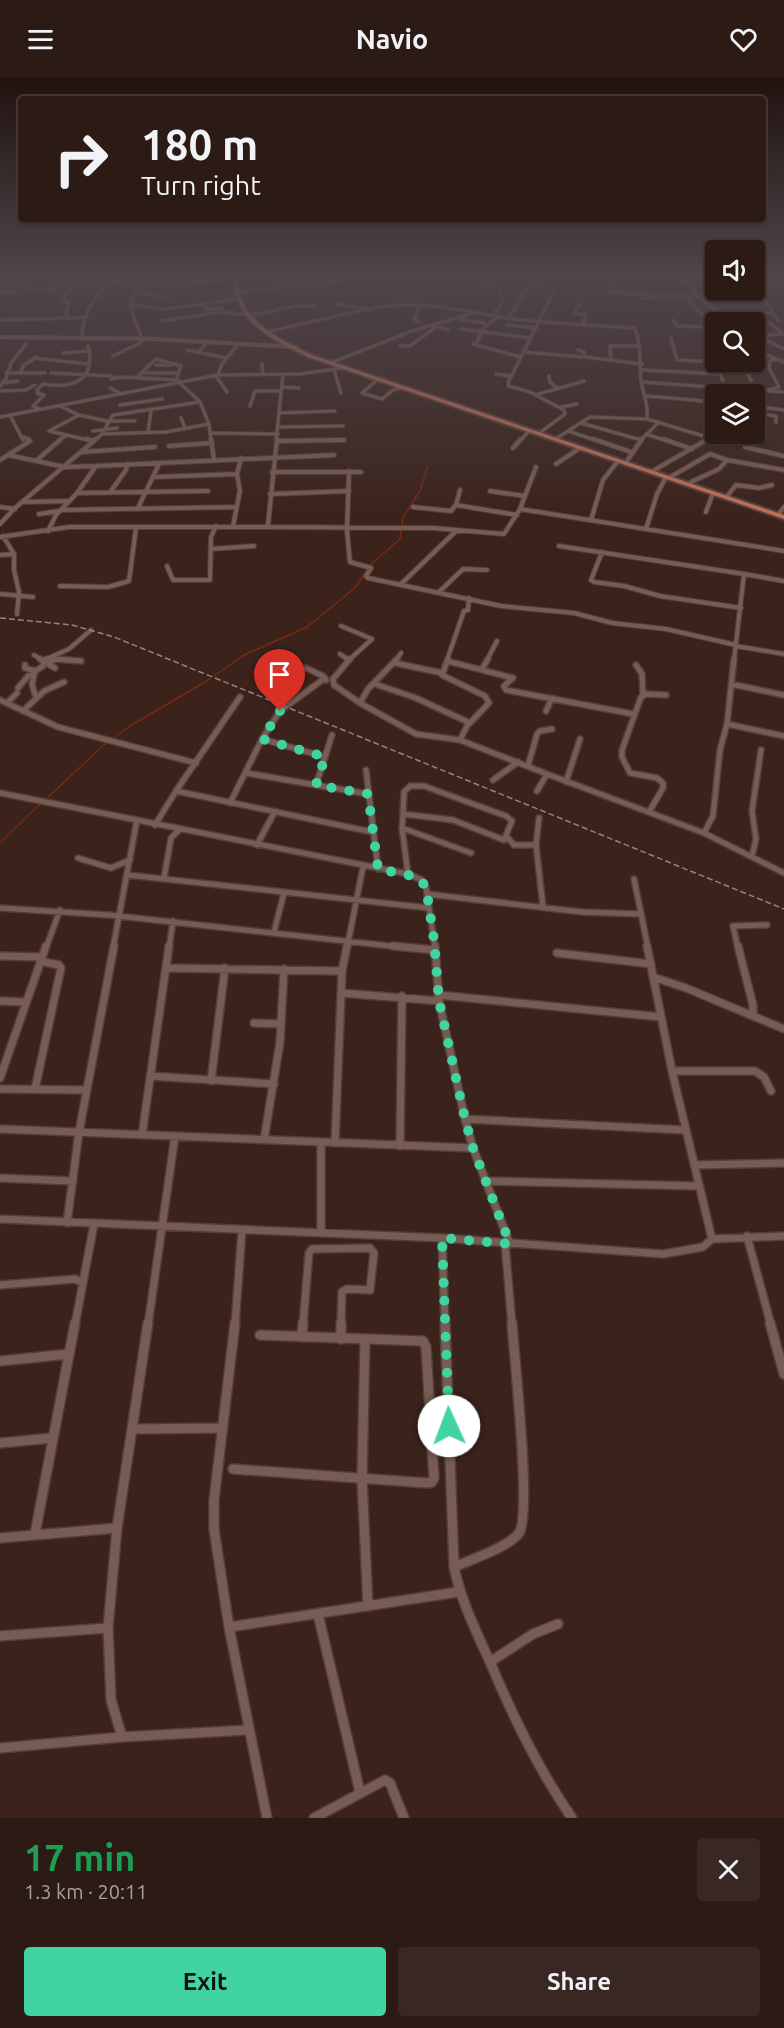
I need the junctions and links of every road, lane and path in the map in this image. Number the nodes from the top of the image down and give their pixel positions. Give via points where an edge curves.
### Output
1 (18, 354) edge
2 (89, 354) edge
3 (117, 354) edge
4 (204, 354) edge
5 (229, 354) edge
6 (310, 354) edge
7 (313, 354) edge
8 (355, 354) edge
9 (509, 354) edge
10 (522, 354) edge
11 (549, 354) edge
12 (584, 354) edge
13 (611, 354) edge
14 (640, 354) edge
15 (675, 354) edge
16 (765, 354) edge
17 (40, 355) dead end
18 (113, 356) dead end
19 (520, 357) junction
20 (582, 357) dead end
21 (35, 358) junction
22 (226, 358) junction
23 (777, 359) junction
24 (611, 360) junction
25 (705, 361) edge
26 (333, 362) junction
27 (784, 363) edge
28 (89, 364) junction
29 (262, 364) dead end
30 (642, 364) junction
31 (156, 365) dead end
32 (181, 366) junction
33 (341, 368) junction
34 (334, 370) junction
35 (642, 370) junction
36 (142, 372) junction
37 (20, 373) junction
38 (45, 373) dead end
39 (51, 373) dead end
40 (178, 374) junction
41 (283, 374) junction
42 (496, 374) dead end
43 (721, 374) joint
44 (4, 375) edge
45 (85, 375) junction
46 (264, 375) junction
47 (217, 376) junction
48 (549, 376) dead end
49 (511, 377) junction
50 (136, 378) junction
51 (161, 380) dead end
52 (18, 381) dead end
53 (177, 381) junction
54 (376, 381) dead end
55 (584, 381) dead end
56 (642, 382) junction
57 (1, 384) edge
58 (171, 384) junction
59 (724, 384) edge
60 (35, 385) dead end
61 (135, 387) dead end
62 (705, 387) edge
63 (110, 388) dead end
64 (299, 388) dead end
65 (401, 388) junction
66 (557, 388) junction
67 (282, 389) junction
68 (0, 391) edge
69 (765, 391) joint
70 (140, 392) junction
71 (227, 392) dead end
72 (784, 392) edge
73 (94, 393) dead end
74 (341, 393) dead end
75 (125, 394) junction
76 (119, 395) junction
77 (535, 395) junction
78 (647, 396) junction
79 (93, 399) junction
80 (162, 399) dead end
81 (705, 401) edge
82 (200, 402) junction
83 (577, 404) dead end
84 (120, 405) junction
85 (59, 406) junction
86 (250, 406) dead end
87 (561, 407) junction
88 (765, 408) edge
89 (44, 409) junction
90 (151, 411) junction
91 (335, 411) dead end
92 (784, 411) edge
93 (279, 413) junction
94 (765, 414) edge
95 (10, 415) junction
96 (79, 415) junction
97 (113, 415) junction
98 (0, 417) edge
99 (181, 418) dead end
100 (647, 419) junction
101 (135, 421) dead end
102 (110, 422) junction
103 (659, 422) junction
104 (776, 422) dead end
105 (581, 423) junction
106 (209, 424) junction
107 (343, 426) dead end
108 (278, 427) junction
109 (117, 428) dead end
110 (185, 428) junction
111 (93, 431) dead end
112 (529, 431) junction
113 (568, 431) junction
114 (103, 432) junction
115 (148, 432) junction
116 (542, 432) junction
117 (212, 433) junction
118 (278, 434) junction
119 (646, 434) junction
120 (66, 435) junction
121 (705, 436) edge
122 (557, 438) junction
123 (344, 440) dead end
124 (641, 440) junction
125 (93, 441) junction
126 (277, 441) junction
127 (705, 441) edge
128 (212, 443) junction
129 (169, 446) dead end
130 (155, 447) dead end
131 (745, 447) dead end
132 (133, 448) junction
133 (513, 448) dead end
134 (580, 448) junction
135 (692, 449) junction
136 (82, 452) junction
137 (631, 452) junction
138 (8, 455) junction
139 (334, 455) dead end
140 (275, 456) junction
141 (784, 456) edge
142 (241, 458) junction
143 (0, 460) edge
144 (37, 460) junction
145 (214, 460) junction
146 (618, 460) junction
147 (727, 460) junction
148 (627, 461) junction
149 (127, 464) junction
150 (134, 464) junction
151 (159, 464) junction
152 (556, 464) dead end
153 (96, 466) junction
154 (65, 467) junction
155 (536, 467) dead end
156 (784, 470) edge
157 (349, 471) junction
158 (652, 471) junction
159 (272, 472) junction
160 (361, 472) dead end
161 (237, 474) junction
162 (669, 476) junction
163 (153, 477) junction
164 (691, 482) junction
165 (772, 485) dead end
166 (349, 490) junction
167 (460, 490) dead end
168 (111, 491) junction
169 (145, 491) junction
170 (208, 491) dead end
171 (490, 491) dead end
172 (77, 493) junction
173 (713, 493) junction
174 (270, 494) junction
175 (728, 495) junction
176 (525, 496) junction
177 (67, 501) junction
178 (23, 502) junction
179 (456, 505) junction
180 (0, 507) edge
181 (237, 507) junction
182 (413, 507) dead end
183 (138, 508) junction
184 (15, 509) junction
185 (520, 509) junction
186 (60, 511) junction
187 (706, 512) dead end
188 (783, 512) edge
189 (39, 514) dead end
190 (517, 515) junction
191 (591, 520) junction
192 (0, 524) edge
193 (216, 526) junction
194 (232, 526) junction
195 (265, 527) junction
196 (348, 527) junction
197 (136, 528) junction
198 (646, 529) junction
199 (457, 530) junction
200 (48, 531) junction
201 (1, 536) edge
202 (254, 546) dead end
203 (559, 546) dead end
204 (211, 549) junction
205 (784, 551) edge
206 (602, 552) junction
207 (14, 554) junction
208 (0, 555) edge
209 (166, 566) dead end
210 (487, 570) dead end
211 (744, 574) junction
212 (784, 581) edge
213 (400, 585) junction
214 (60, 586) dead end
215 (439, 592) junction
216 (1, 594) edge
217 (18, 597) junction
218 (33, 597) dead end
219 (469, 598) junction
220 (741, 608) junction
221 (16, 614) dead end
222 (341, 626) dead end
223 (91, 630) dead end
224 (497, 641) dead end
225 (736, 646) junction
226 (401, 653) dead end
227 (340, 654) dead end
228 (784, 654) edge
229 (34, 655) dead end
230 (349, 660) junction
231 (447, 660) junction
232 (46, 661) junction
233 (81, 661) dead end
234 (395, 663) junction
235 (25, 664) dead end
236 (636, 665) dead end
237 (56, 668) dead end
238 (306, 668) dead end
239 (482, 669) junction
240 (35, 671) junction
241 (442, 673) junction
242 (325, 678) junction
243 (64, 682) dead end
244 (375, 684) junction
245 (730, 684) junction
246 (334, 686) junction
247 (643, 695) junction
248 (666, 695) dead end
249 (784, 695) edge
250 (240, 697) dead end
251 (36, 698) junction
252 (552, 698) junction
253 (0, 700) edge
254 (7, 703) junction
255 (360, 703) junction
256 (23, 711) junction
257 (546, 711) dead end
258 (633, 714) junction
259 (470, 723) junction
260 (726, 724) junction
261 (552, 729) dead end
262 (332, 735) dead end
263 (784, 736) edge
264 (262, 739) junction
265 (580, 739) dead end
266 (459, 740) junction
267 (761, 750) dead end
268 (325, 757) junction
269 (518, 762) junction
270 (196, 763) junction
271 (528, 766) junction
272 (366, 770) dead end
273 (246, 773) junction
274 (547, 774) junction
275 (493, 780) dead end
276 (566, 782) junction
277 (316, 785) junction
278 (176, 791) junction
279 (537, 791) dead end
280 (0, 793) edge
281 (368, 794) junction
282 (230, 803) junction
283 (649, 812) junction
284 (274, 813) junction
285 (402, 814) junction
286 (539, 818) dead end
287 (137, 820) junction
288 (155, 825) junction
289 (402, 828) junction
290 (180, 829) junction
291 (372, 832) junction
292 (704, 833) junction
293 (507, 837) junction
294 (257, 844) junction
295 (536, 845) junction
296 (471, 853) dead end
297 (752, 856) junction
298 (78, 858) dead end
299 (130, 860) junction
300 (363, 867) junction
301 (378, 869) junction
302 (784, 873) edge
303 (128, 874) junction
304 (408, 874) junction
305 (164, 878) junction
306 (634, 879) dead end
307 (284, 893) junction
308 (427, 894) junction
309 (355, 901) junction
310 (543, 907) junction
311 (0, 908) edge
312 (429, 908) junction
313 (60, 910) junction
314 (640, 914) junction
315 (120, 916) junction
316 (173, 921) junction
317 (767, 925) dead end
318 (274, 932) junction
319 (348, 943) junction
320 (435, 950) junction
321 (557, 952) dead end
322 (0, 956) edge
323 (41, 959) junction
324 (651, 964) junction
325 (167, 968) junction
326 (225, 968) junction
327 (284, 969) junction
328 (342, 971) junction
329 (653, 977) junction
330 (342, 993) junction
331 (402, 996) junction
332 (439, 998) junction
333 (0, 1001) edge
334 (25, 1002) junction
335 (753, 1015) junction
336 (662, 1017) junction
337 (254, 1023) dead end
338 (281, 1024) junction
339 (784, 1029) edge
340 (0, 1051) edge
341 (9, 1051) junction
342 (672, 1071) junction
343 (150, 1076) junction
344 (0, 1078) edge
345 (211, 1081) junction
346 (274, 1084) junction
347 (0, 1089) edge
348 (35, 1089) junction
349 (87, 1090) junction
350 (771, 1090) dead end
351 (465, 1119) junction
352 (0, 1130) edge
353 (685, 1130) junction
354 (79, 1132) junction
355 (142, 1135) junction
356 (175, 1136) junction
357 (264, 1140) junction
358 (321, 1143) junction
359 (335, 1143) junction
360 (400, 1146) junction
361 (473, 1148) junction
362 (784, 1162) edge
363 (694, 1165) junction
364 (0, 1178) edge
365 (73, 1181) junction
366 (487, 1181) junction
367 (698, 1186) junction
368 (0, 1219) edge
369 (67, 1223) junction
370 (94, 1224) junction
371 (164, 1227) junction
372 (242, 1230) junction
373 (321, 1233) junction
374 (747, 1236) junction
375 (784, 1236) edge
376 (442, 1238) junction
377 (712, 1239) junction
378 (507, 1244) junction
379 (79, 1281) junction
380 (0, 1285) edge
381 (261, 1335) dead end
382 (302, 1337) junction
383 (340, 1339) junction
384 (365, 1340) junction
385 (69, 1354) junction
386 (0, 1361) edge
387 (784, 1374) edge
388 (222, 1428) junction
389 (132, 1429) junction
390 (52, 1438) junction
391 (0, 1443) edge
392 (233, 1468) dead end
393 (362, 1479) junction
394 (117, 1528) junction
395 (35, 1534) junction
396 (0, 1538) edge
397 (454, 1567) junction
398 (458, 1592) junction
399 (368, 1606) junction
400 (318, 1614) junction
401 (558, 1624) dead end
402 (229, 1627) junction
403 (108, 1628) junction
404 (0, 1636) edge
405 (489, 1662) junction
406 (248, 1730) junction
407 (122, 1737) junction
408 (0, 1748) edge
409 (360, 1792) junction
410 (570, 1817) edge
411 (267, 1818) edge
412 (314, 1818) edge
413 (404, 1818) edge

1 - 44 street
2 - 28 street
3 - 18 street
4 - 22 street
5 - 22 street
6 - 33 main road
7 - 26 main road
8 - 26 street
9 - 19 street
10 - 19 street
11 - 20 street
12 - 24 street
13 - 24 street
14 - 30 street
15 - 25 street via 677,360
16 - 23 street
17 - 21 street
19 - 49 street
21 - 28 street
21 - 37 street
22 - 47 street
23 - 27 street
23 - 69 street via 770,361 770,368 779,387
24 - 30 street
26 - 116 main road
28 - 45 street
29 - 46 street
30 - 35 street
31 - 32 street
32 - 36 street via 155,359
32 - 40 street
33 - 34 street
33 - 65 main road
34 - 41 street
34 - 74 street
35 - 43 street
35 - 56 street
36 - 40 street
36 - 50 street
37 - 38 street
37 - 44 street
39 - 45 street
40 - 53 street
41 - 46 street
41 - 67 street
42 - 49 street
43 - 59 street
44 - 57 street
45 - 50 street
45 - 89 street via 68,386 43,384 37,393 44,395 33,406
46 - 47 street
47 - 53 street
47 - 71 street
48 - 66 street
49 - 77 street via 508,386
50 - 53 street
51 - 58 street
52 - 57 street
53 - 58 street
53 - 82 street
54 - 65 street via 362,393 382,399
55 - 66 street
56 - 62 street
56 - 78 street
58 - 70 street
60 - 68 street via 26,390
61 - 70 street
63 - 75 street
64 - 67 street
65 - 112 main road
66 - 77 street
67 - 86 street via 255,391
67 - 93 street
69 - 72 street
70 - 75 street
73 - 79 street
75 - 76 street
76 - 79 street
76 - 84 street
77 - 87 street
78 - 81 street
78 - 100 street
79 - 85 street
80 - 84 street
82 - 90 street
82 - 106 street
83 - 87 street
84 - 97 street
85 - 89 street
85 - 96 street
87 - 116 street via 565,414
88 - 92 street
89 - 95 street
90 - 97 street
90 - 115 street
91 - 93 street
93 - 108 street
94 - 104 street via 776,416
95 - 98 street
95 - 138 street via 23,439 30,441
96 - 102 street
96 - 120 street via 49,430
97 - 102 street
99 - 110 street
100 - 103 street
100 - 105 street via 593,417
101 - 102 street
102 - 114 street
103 - 119 street
103 - 121 street
105 - 113 street
105 - 124 street
106 - 110 street
106 - 117 street
107 - 108 street
108 - 118 street
109 - 114 street
110 - 115 street
111 - 114 street
112 - 133 street
112 - 134 main road
113 - 122 street
113 - 137 street
114 - 115 street
114 - 125 street
116 - 122 main road
117 - 118 street
117 - 128 street
118 - 126 street
119 - 124 street
119 - 135 street
120 - 125 street
120 - 144 street
122 - 148 main road
123 - 126 street
124 - 137 street
125 - 136 street
126 - 140 street
127 - 135 street
128 - 129 street
128 - 145 street
130 - 132 street
131 - 141 street
132 - 136 street
132 - 150 street
134 - 146 main road
134 - 152 street
135 - 158 street
136 - 154 street
137 - 148 street
138 - 143 street
138 - 144 street
139 - 140 street
140 - 142 street
140 - 159 street
142 - 145 street
142 - 161 street
144 - 154 street
145 - 151 street
146 - 158 main road
146 - 191 street via 603,480
147 - 156 street
147 - 162 street via 709,454
147 - 164 street via 719,469
148 - 158 main road
149 - 150 street
149 - 153 street
149 - 168 street
150 - 151 street
151 - 163 street
153 - 154 street
153 - 172 street
154 - 178 street
155 - 176 street
157 - 159 street
157 - 160 street
157 - 166 street
158 - 162 main road
159 - 174 street
161 - 163 street
161 - 181 street
162 - 164 main road
162 - 173 main road
162 - 198 street via 657,494
163 - 169 street
164 - 175 main road
165 - 175 street via 736,485
166 - 174 street
166 - 196 street
167 - 179 street
168 - 169 street
168 - 172 street
169 - 170 street
169 - 183 street
171 - 176 street
172 - 177 street
173 - 187 street
173 - 188 main road
174 - 195 street
175 - 188 main road
176 - 185 street
177 - 178 street
177 - 186 street
178 - 184 street
179 - 182 street via 447,512
179 - 190 street
180 - 184 street
181 - 183 street
181 - 194 street
183 - 186 street
184 - 192 street
185 - 190 street
185 - 191 street
186 - 189 street
186 - 200 street
190 - 199 street via 503,534
191 - 198 street
193 - 194 street
193 - 197 street
193 - 204 street
194 - 195 street
195 - 196 street
196 - 199 street
196 - 213 street via 350,562 368,567 366,577
197 - 200 street via 69,527
197 - 214 street via 129,581 108,587
198 - 205 street
199 - 213 street
200 - 201 street
201 - 207 street
202 - 204 street
203 - 206 street
204 - 209 street via 210,580 173,580
206 - 211 street
206 - 220 street via 591,580 594,582
207 - 208 street
207 - 217 street
210 - 215 street via 460,571
211 - 212 street
211 - 220 street
213 - 215 street
215 - 219 street
216 - 217 street
217 - 218 street
217 - 221 street
219 - 225 street via 666,629
219 - 231 street via 468,610 464,611
220 - 225 street
222 - 230 street via 372,639
223 - 232 street via 69,649
224 - 239 street
225 - 228 street
225 - 245 street
226 - 234 street
227 - 230 street
229 - 232 street
230 - 246 street via 334,676
231 - 239 street
231 - 241 street
232 - 233 street
232 - 237 street
232 - 240 street
234 - 241 street
234 - 244 street
235 - 240 street via 25,668
236 - 247 street via 642,674
238 - 242 street
239 - 252 street via 513,678 505,689
240 - 251 street via 32,684
240 - 254 street
241 - 259 street via 488,699 486,708
242 - 246 street
242 - 264 street via 280,711
243 - 251 street
244 - 255 street
244 - 259 street
245 - 249 street
245 - 260 street
246 - 255 street
247 - 248 street
247 - 258 street
250 - 270 street
251 - 256 street
252 - 257 street
252 - 258 street
253 - 254 street
254 - 256 street
255 - 266 street via 416,734
256 - 270 street via 58,727
258 - 283 street via 622,758 630,773 657,778 663,785
259 - 266 street
260 - 263 street
260 - 292 street via 714,811
261 - 271 street via 537,734
262 - 268 street
264 - 268 street
264 - 273 street
265 - 276 street
266 - 269 street
267 - 297 street via 752,808 757,846
268 - 277 street
269 - 271 street
269 - 275 street
270 - 278 street
271 - 274 street
272 - 281 street
273 - 277 street
273 - 282 street
274 - 276 street
274 - 279 street
276 - 283 street
277 - 281 street
278 - 282 street
278 - 288 street
280 - 287 street
281 - 291 street
282 - 284 street
283 - 292 street
284 - 291 street
284 - 294 street
285 - 289 street
285 - 293 street via 446,819 504,840
285 - 293 street via 406,789 424,786 511,818
286 - 295 street
287 - 288 street
287 - 299 street
288 - 290 street
289 - 296 street
289 - 304 street
290 - 294 street
290 - 305 street via 171,838
291 - 301 street
292 - 297 street
293 - 295 street via 513,844
294 - 300 street
295 - 310 street
297 - 302 street
298 - 299 street via 111,868
299 - 303 street
300 - 301 street
300 - 309 street
301 - 304 street
303 - 305 street
303 - 315 street
304 - 308 street via 422,880
305 - 307 street
306 - 314 street
307 - 309 street
307 - 318 street
308 - 310 street
308 - 312 street
309 - 312 street
309 - 319 street
310 - 314 street
311 - 313 street
312 - 320 street
313 - 315 street
313 - 323 street
314 - 324 street
315 - 316 street
315 - 349 street
316 - 318 street
316 - 325 street
317 - 335 street via 733,926
318 - 319 street
319 - 320 street
319 - 328 street
320 - 332 street
321 - 324 street
322 - 323 street
323 - 334 street
323 - 348 street via 61,968
324 - 329 street
325 - 326 street
325 - 343 street
326 - 327 street
326 - 345 street
327 - 328 street
327 - 338 street
328 - 330 street
329 - 335 street
329 - 336 street
330 - 331 street
330 - 359 street
331 - 332 street
331 - 360 street
332 - 336 street
332 - 351 street
333 - 334 street
334 - 341 street
335 - 339 street
336 - 342 street
337 - 338 street
338 - 346 street
340 - 341 street
341 - 344 street
342 - 350 street via 755,1071 764,1077
342 - 353 street
343 - 345 street
343 - 355 street
345 - 346 street
346 - 357 street
347 - 348 street
348 - 349 street
349 - 354 street
351 - 353 street
351 - 361 street
352 - 354 street
353 - 363 street
354 - 355 street
354 - 365 street
355 - 356 street
356 - 357 street
356 - 371 street
357 - 358 street
358 - 359 street
358 - 373 street
359 - 360 street
360 - 361 street
361 - 366 street
362 - 363 street
363 - 367 street
364 - 365 street
365 - 369 street
366 - 367 street
366 - 378 street
367 - 377 street
368 - 369 street
369 - 370 street
370 - 371 street
370 - 379 street via 85,1272
371 - 372 street
371 - 389 street
372 - 373 street
372 - 388 street
373 - 376 street
374 - 375 street
374 - 377 street
374 - 387 street
376 - 378 street
376 - 397 street
377 - 378 street via 703,1247 663,1254
378 - 397 street via 524,1523 518,1535 507,1543
379 - 380 street
379 - 385 street
381 - 382 street
382 - 383 street
382 - 383 street via 312,1249 370,1248 374,1257 370,1290 342,1292
383 - 384 street
384 - 393 street
384 - 393 street via 424,1343 434,1478 426,1483
385 - 386 street
385 - 390 street
388 - 389 street
388 - 402 street via 214,1528
389 - 394 street
390 - 391 street
390 - 395 street
392 - 393 street
393 - 399 street
394 - 395 street
394 - 403 street
395 - 396 street
397 - 398 street
398 - 399 street
398 - 405 street
399 - 400 street
400 - 402 street
400 - 409 street
401 - 405 street
402 - 406 street
403 - 404 street
403 - 407 street via 111,1700
405 - 410 street via 537,1761
406 - 407 street
406 - 411 street
407 - 408 street
409 - 412 street
409 - 413 street via 382,1780 388,1781

